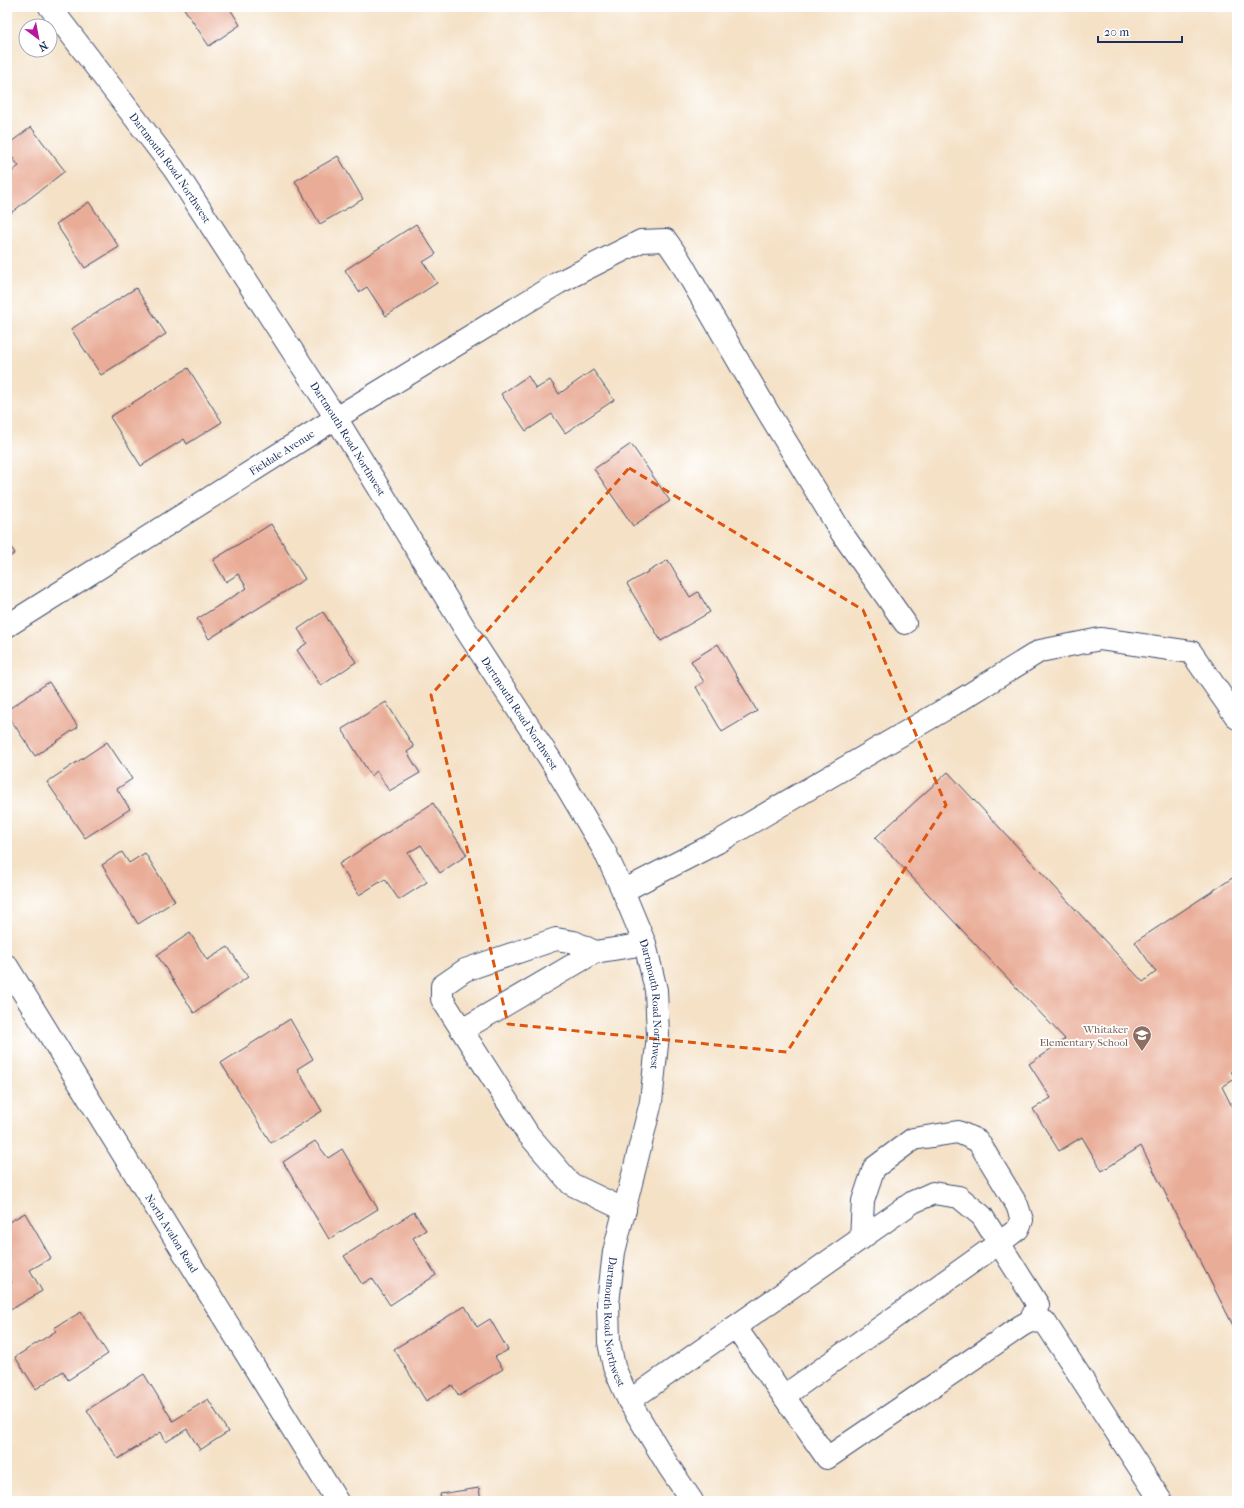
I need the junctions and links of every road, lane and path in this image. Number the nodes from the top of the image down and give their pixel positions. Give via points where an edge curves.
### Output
1 (50, 7) edge
2 (336, 418) junction
3 (905, 623) dead end
4 (7, 626) edge
5 (1237, 718) edge
6 (623, 891) junction
7 (645, 944) junction
8 (596, 952) junction
9 (7, 966) edge
10 (462, 1030) junction
11 (625, 1210) junction
12 (861, 1239) junction
13 (999, 1244) junction
14 (1030, 1321) junction
15 (736, 1328) junction
16 (784, 1396) junction
17 (629, 1401) junction
18 (337, 1501) edge
19 (692, 1501) edge
20 (1161, 1501) edge

1 - 2 street, Dartmouth Road Northwest via 174,169
2 - 3 street, Fieldale Avenue via 558,283 641,241 666,240 843,535
2 - 4 street, Fieldale Avenue
2 - 6 street, Dartmouth Road Northwest via 464,627 550,759 604,850
5 - 6 street via 1191,652 1100,639 1040,651 718,842
6 - 7 street, Dartmouth Road Northwest
7 - 8 street
7 - 11 street, Dartmouth Road Northwest via 656,990 658,1035 651,1102
8 - 10 street
8 - 10 street via 574,942 556,938 465,970 442,986 442,999
9 - 18 street, North Avalon Road
10 - 11 street via 528,1134 570,1184
11 - 17 street, Dartmouth Road Northwest via 614,1252 608,1303 609,1342 614,1367
12 - 13 street via 913,1202 933,1193 959,1197 982,1216
12 - 13 street via 863,1201 874,1168 913,1139 958,1132 978,1141 1017,1205 1022,1220 1018,1229
12 - 15 street
13 - 14 street via 1038,1305
13 - 16 street
14 - 16 street via 827,1458
14 - 20 street via 1045,1322
15 - 16 street
15 - 17 street
17 - 19 street, Dartmouth Road Northwest

